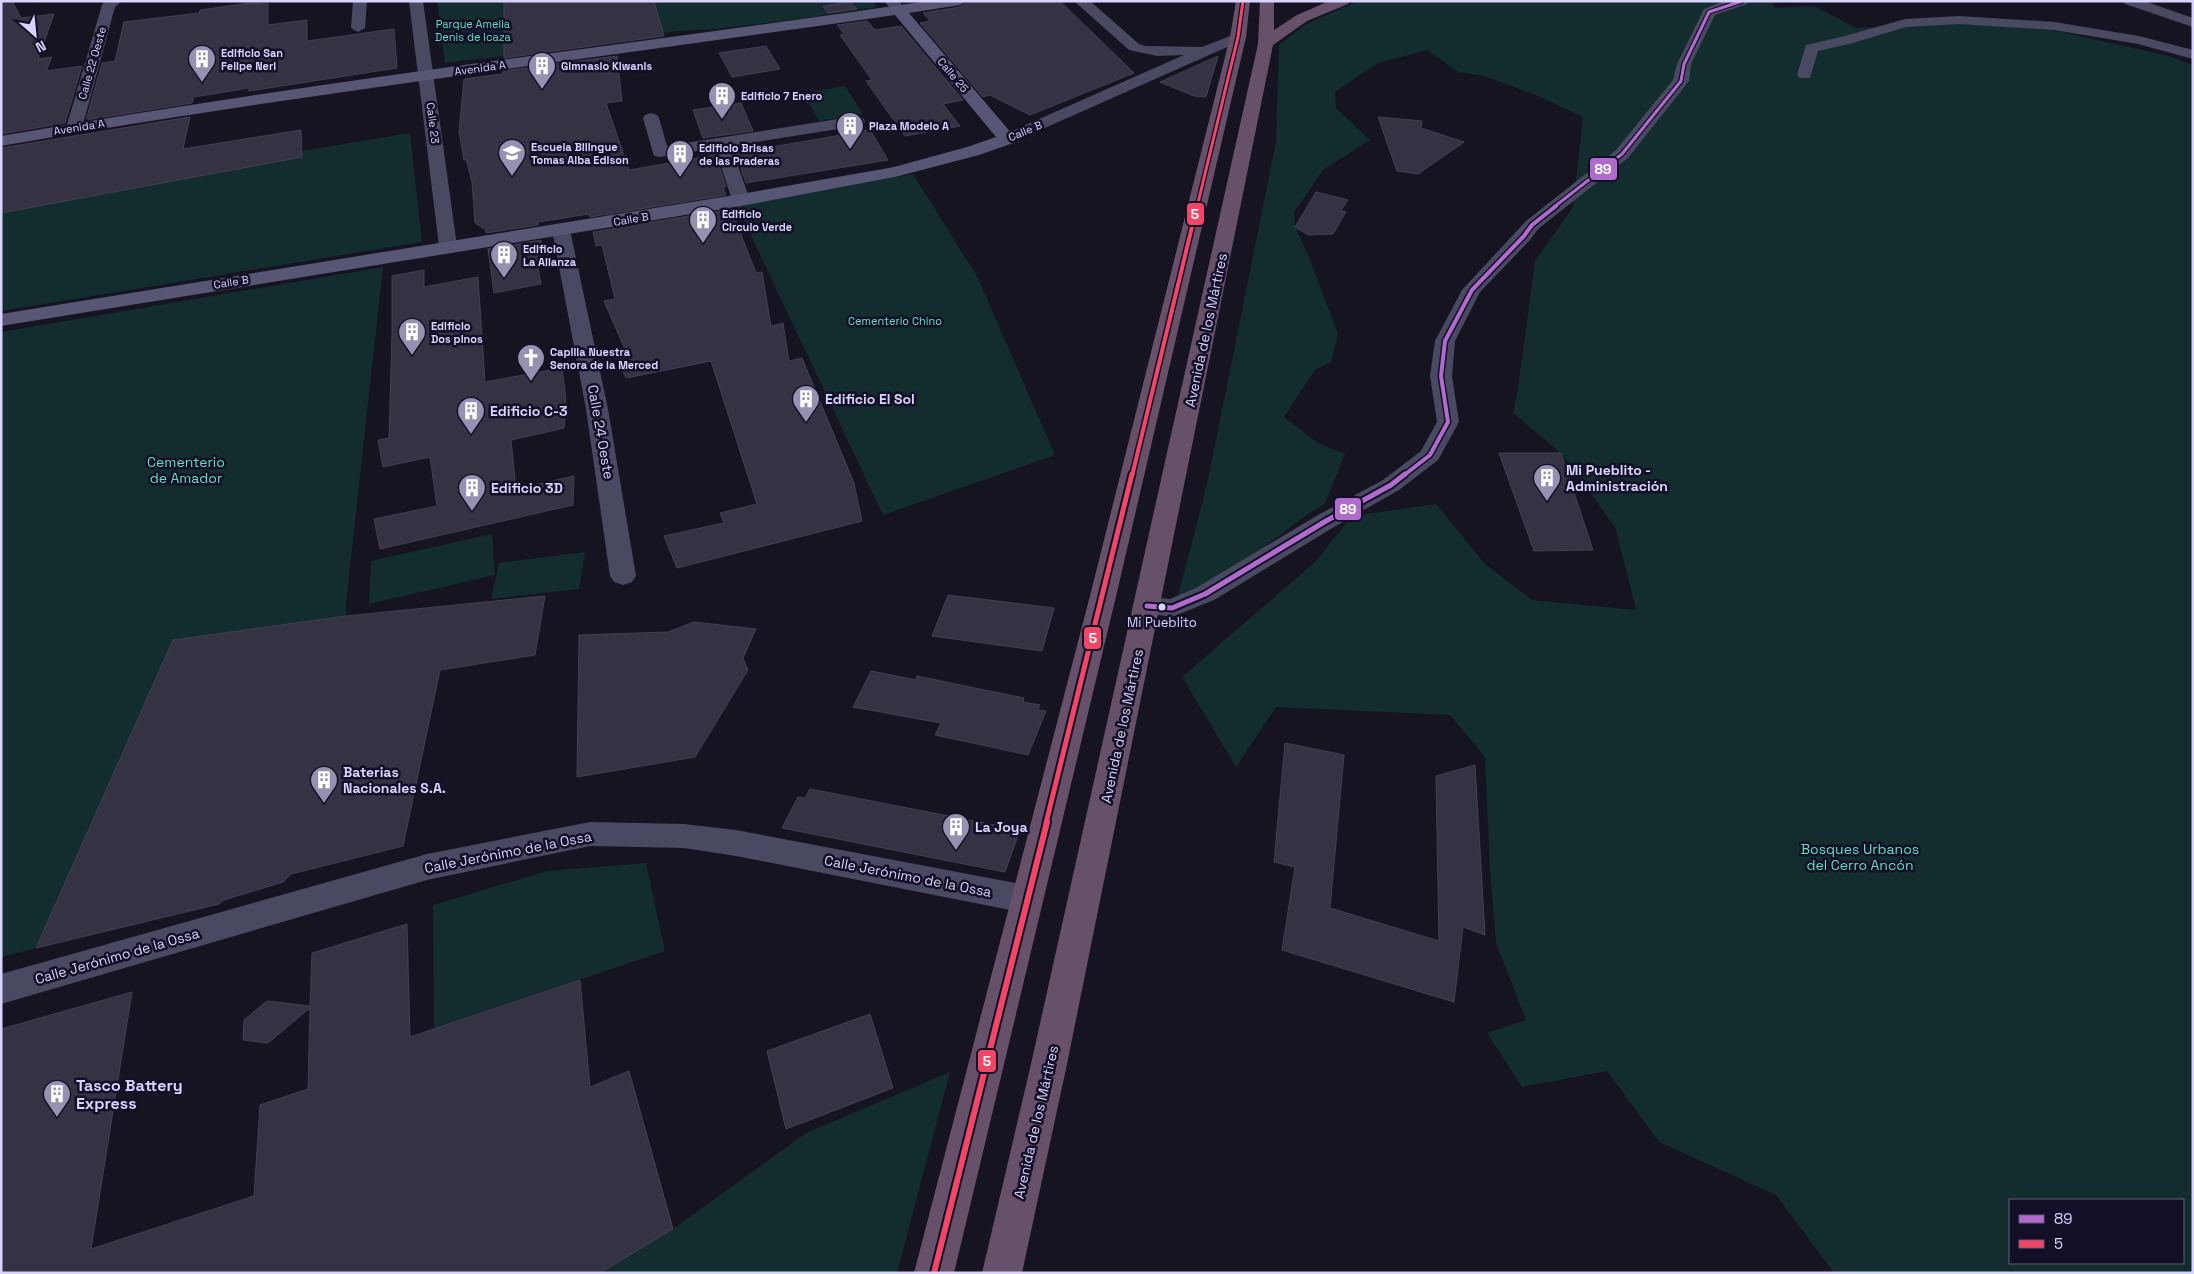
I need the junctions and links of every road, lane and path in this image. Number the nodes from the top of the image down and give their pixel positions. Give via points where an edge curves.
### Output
1 (115, 1) edge
2 (360, 1) edge
3 (416, 1) edge
4 (960, 1) edge
5 (1081, 1) edge
6 (1242, 1) edge
7 (1267, 1) edge
8 (1343, 1) edge
9 (1742, 1) edge
10 (2137, 2) edge
11 (895, 6) edge
12 (2193, 23) edge
13 (358, 28) dead end
14 (1238, 37) junction
15 (1266, 44) junction
16 (1213, 49) junction
17 (2193, 55) edge
18 (427, 75) junction
19 (1805, 75) dead end
20 (651, 118) dead end
21 (857, 121) dead end
22 (74, 128) junction
23 (1007, 139) junction
24 (1, 141) edge
25 (721, 142) junction
26 (741, 200) junction
27 (561, 230) junction
28 (448, 246) junction
29 (1, 320) edge
30 (623, 576) dead end
31 (1147, 606) junction
32 (1026, 899) junction
33 (1, 989) edge
34 (934, 1273) edge
35 (1002, 1273) edge

1 - 22 street, Calle 22 Oeste via 109,5
2 - 13 street
3 - 18 street, Calle 23
4 - 11 street, Avenida A
5 - 16 street via 1141,50
6 - 14 highway
7 - 15 highway, Avenida de los Mártires
8 - 15 highway via 1285,27
9 - 31 street via 1709,12 1684,64 1681,81 1622,154 1532,225 1472,290 1445,340 1441,376 1448,422 1430,455 1391,486 1205,594 1172,608
10 - 12 street
11 - 18 street, Avenida A
11 - 23 street, Calle 25
14 - 16 street, Calle B
14 - 32 highway
15 - 31 highway, Avenida de los Mártires
16 - 23 street, Calle B
17 - 19 street via 2139,40 2054,26 1960,20 1905,23 1811,48
18 - 22 street, Avenida A
18 - 28 street, Calle 23
20 - 25 street via 660,152
21 - 25 street
22 - 24 street, Avenida A
23 - 26 street, Calle B via 895,172
25 - 26 street
26 - 27 street, Calle B
27 - 28 street, Calle B
27 - 30 street, Calle 24 Oeste via 597,409
28 - 29 street, Calle B
31 - 35 highway, Avenida de los Mártires
32 - 33 street, Calle Jerónimo de la Ossa via 736,843 684,836 590,834 427,867
32 - 34 highway

